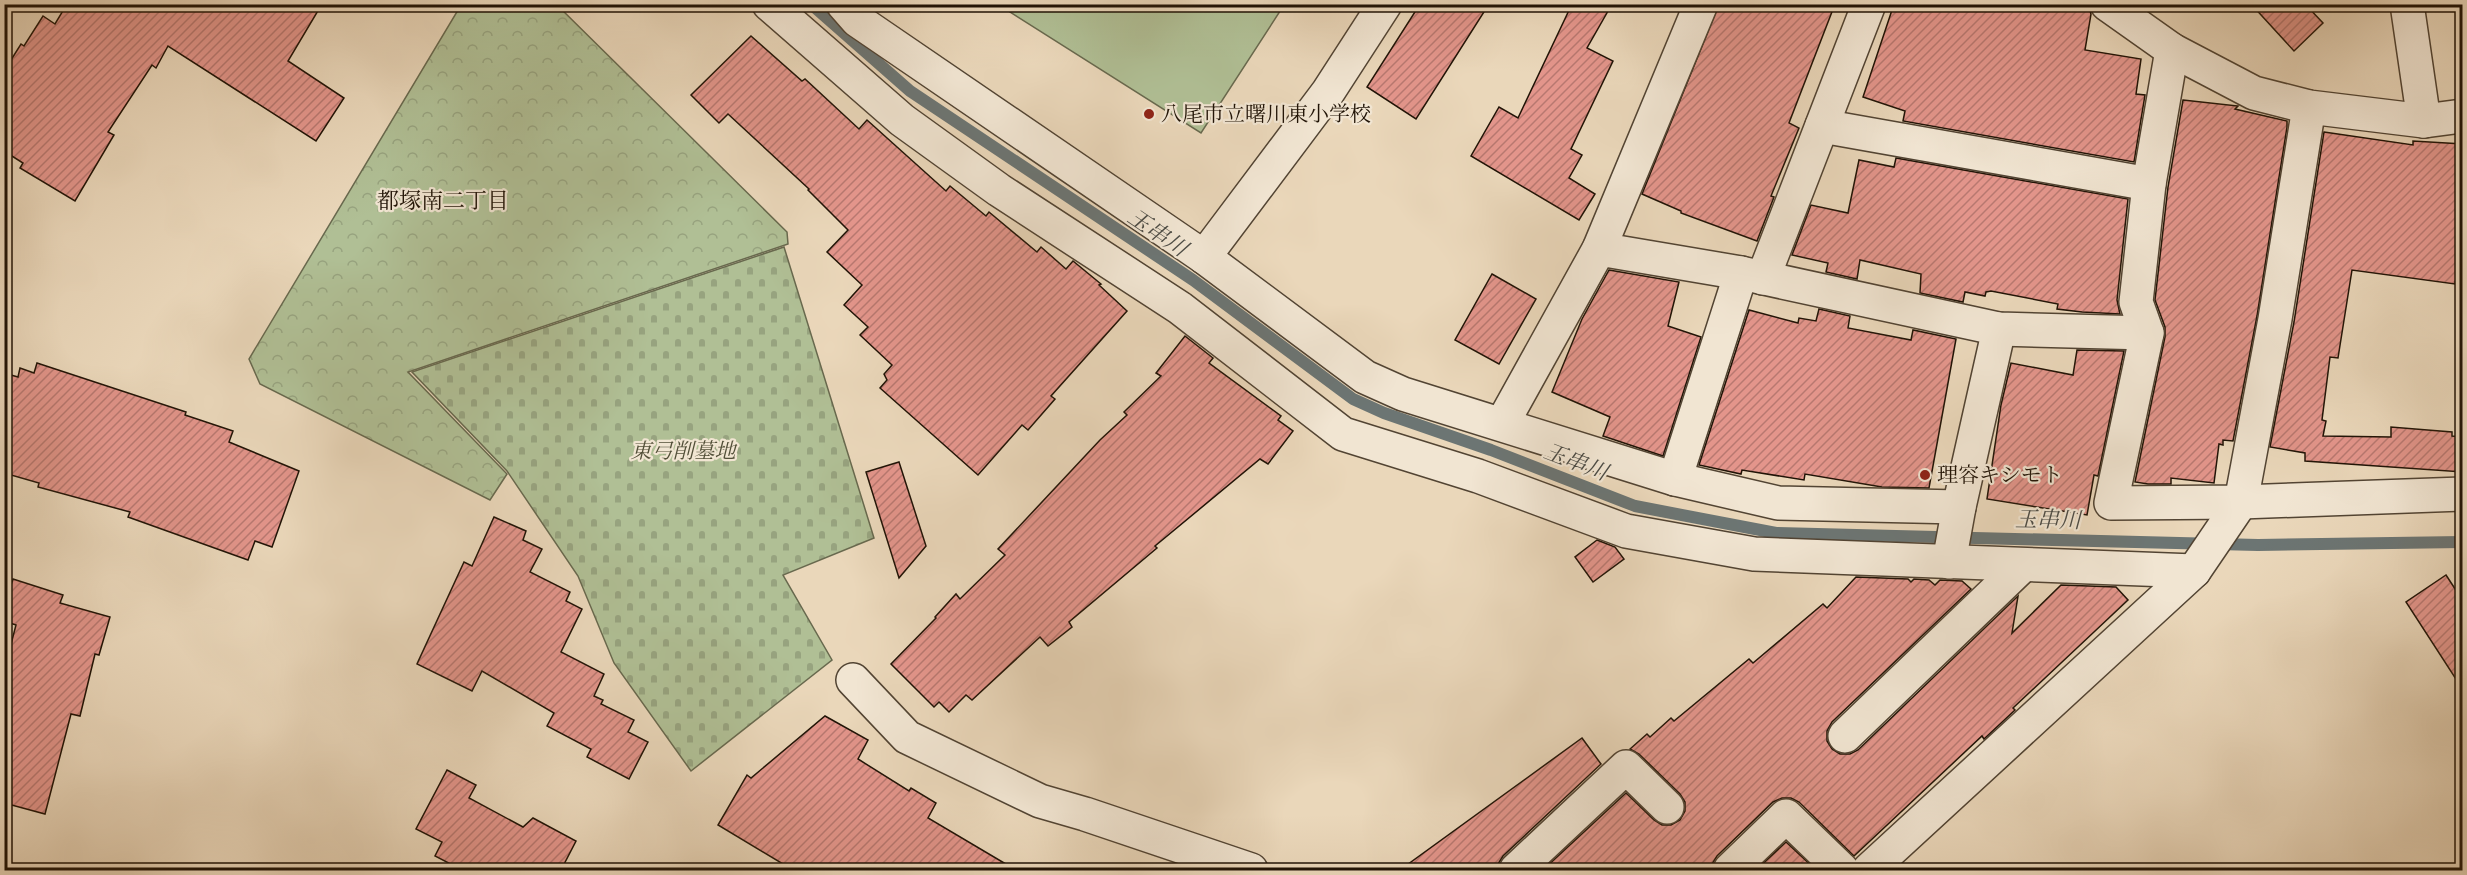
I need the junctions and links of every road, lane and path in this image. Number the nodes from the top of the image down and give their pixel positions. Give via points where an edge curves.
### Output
1 (769, 4) edge
2 (843, 4) edge
3 (1385, 4) edge
4 (1701, 4) edge
5 (1869, 4) edge
6 (2107, 4) edge
7 (2407, 4) edge
8 (2172, 50) junction
9 (2309, 107) junction
10 (2463, 116) edge
11 (2424, 121) junction
12 (1822, 126) junction
13 (2150, 184) junction
14 (1599, 249) junction
15 (1204, 257) junction
16 (1752, 276) junction
17 (1999, 330) junction
18 (2147, 333) junction
19 (1502, 424) junction
20 (1675, 479) junction
21 (2463, 494) edge
22 (2241, 502) junction
23 (1959, 507) junction
24 (1949, 562) junction
25 (2023, 565) junction
26 (2194, 571) junction
27 (853, 680) dead end
28 (1845, 736) dead end
29 (1667, 807) dead end
30 (1251, 870) edge
31 (1516, 870) edge
32 (1730, 870) edge
33 (1842, 870) edge
34 (1869, 870) edge

1 - 24 street via 902,120 999,190 1180,308 1343,434 1478,476 1626,531 1754,554
2 - 15 street via 857,20
3 - 15 street via 1328,92
4 - 14 street
5 - 12 street
6 - 8 street
7 - 11 street
8 - 9 street via 2254,93
8 - 13 street
9 - 11 street
9 - 22 street
10 - 11 street
12 - 13 street
12 - 16 street
13 - 18 street via 2136,302
14 - 16 street
14 - 19 street
15 - 19 street via 1365,376 1403,394
16 - 17 street
16 - 20 street
17 - 18 street
17 - 23 street
18 - 22 street via 2111,503
19 - 20 street
20 - 23 street via 1778,502
21 - 22 street
22 - 26 street
23 - 24 street
24 - 25 street
25 - 26 street
25 - 28 street
26 - 34 street
27 - 30 street via 907,737 1031,797
29 - 31 street via 1626,767
32 - 33 street via 1786,816

